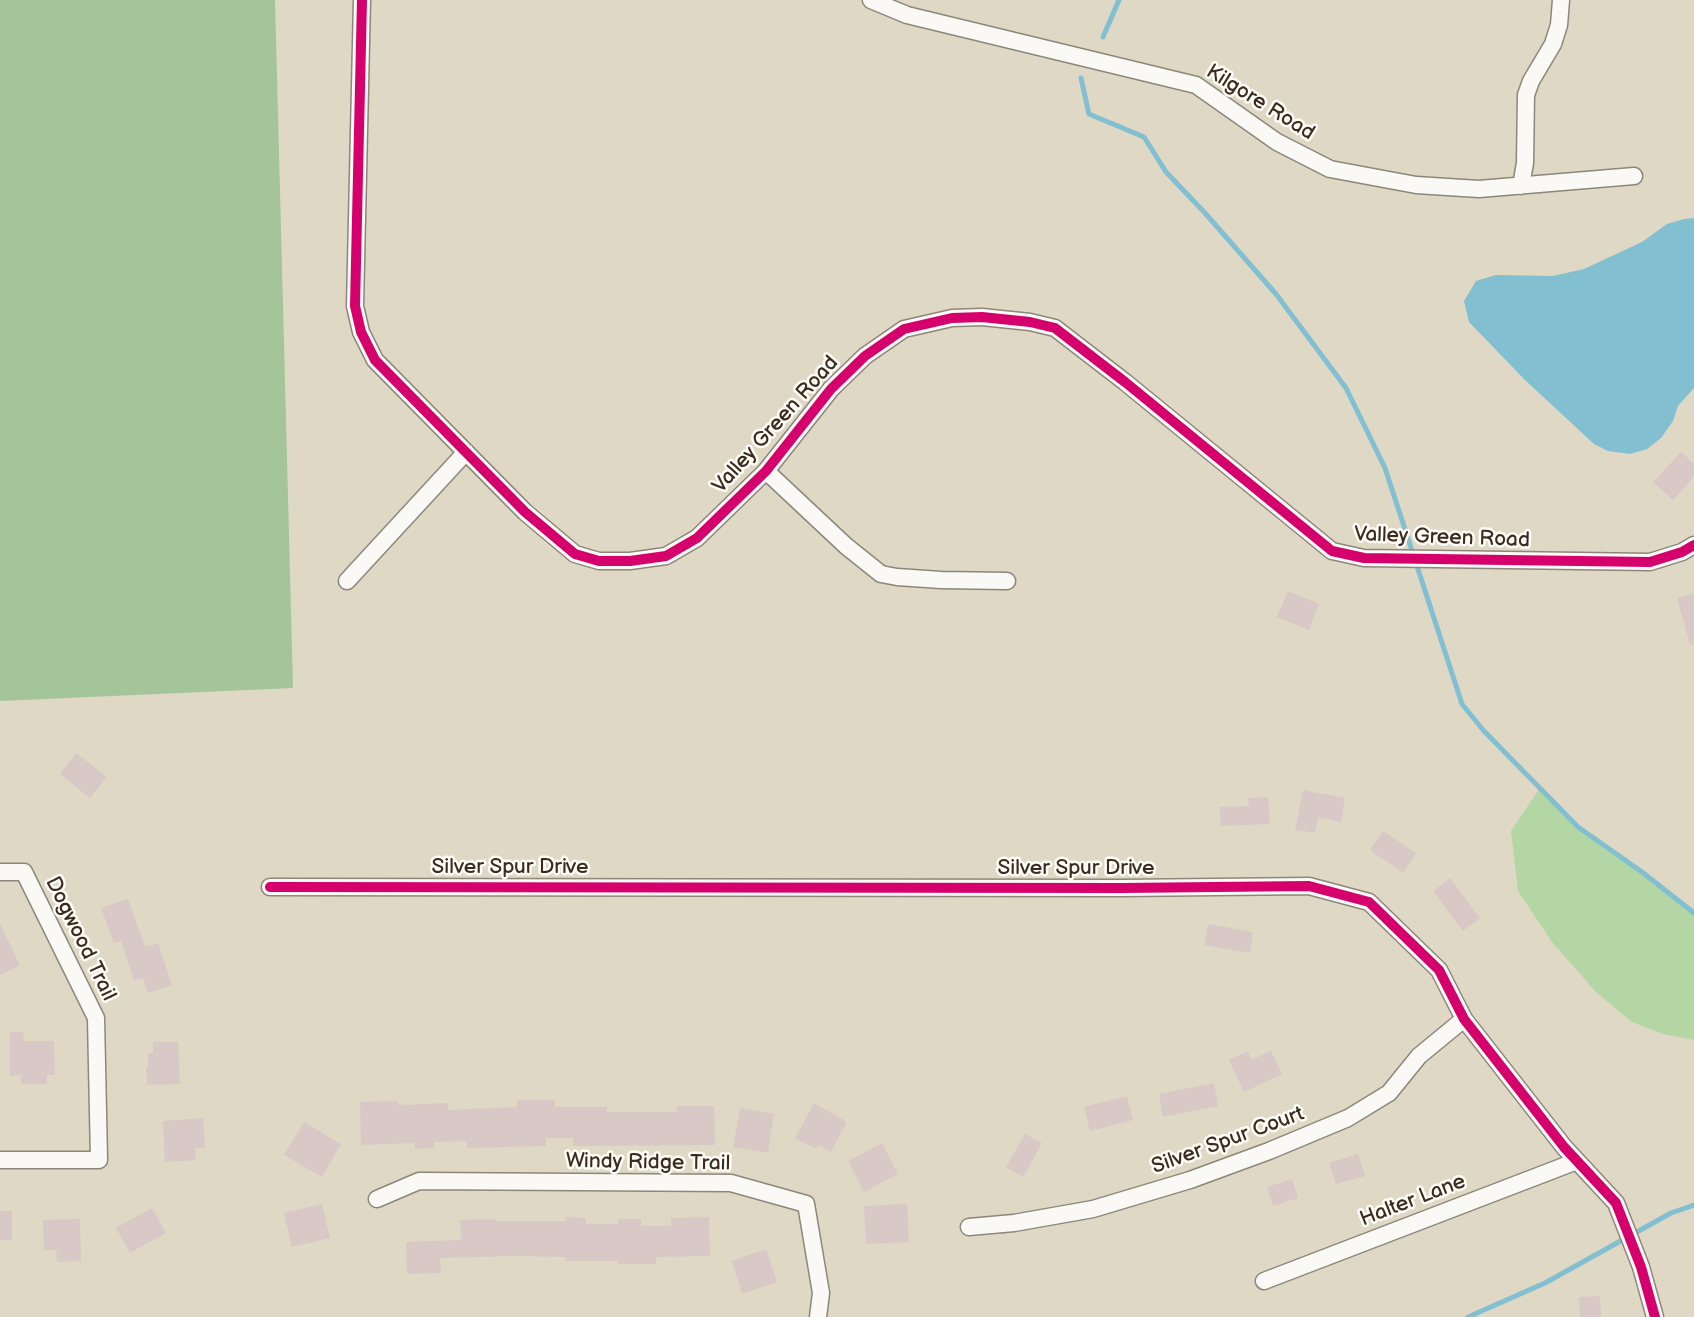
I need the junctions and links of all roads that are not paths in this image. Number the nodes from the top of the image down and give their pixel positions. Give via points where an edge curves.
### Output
1 (362, 0) edge
2 (871, 0) edge
3 (1561, 0) edge
4 (1634, 176) dead end
5 (1521, 186) junction
6 (466, 452) junction
7 (766, 471) junction
8 (1694, 545) edge
9 (347, 581) dead end
10 (1007, 581) dead end
11 (0, 872) edge
12 (270, 887) dead end
13 (1464, 1019) junction
14 (0, 1160) edge
15 (1577, 1161) junction
16 (377, 1199) dead end
17 (969, 1227) dead end
18 (1264, 1281) dead end
19 (818, 1317) edge
20 (1655, 1317) edge

1 - 6 street, Valley Green Road via 355,306 375,360
2 - 5 street, Kilgore Road via 907,15 1195,85 1278,142 1330,169 1416,185
3 - 5 street via 1553,44 1526,95
4 - 5 street, Kilgore Road
6 - 7 street, Valley Green Road via 575,554 599,561 666,556 696,538
6 - 9 street
7 - 8 street, Valley Green Road via 831,389 865,356 904,329 952,318 982,317 1055,328 1332,551 1364,558 1650,562
7 - 10 street via 881,574
11 - 14 street, Dogwood Trail via 24,872 96,1018 99,1160
12 - 13 street, Silver Spur Drive via 1309,886 1368,902 1439,970
13 - 15 street, Silver Spur Drive
13 - 17 street, Silver Spur Court via 1419,1056 1389,1093 1348,1118 1190,1180 1093,1209
15 - 18 street, Halter Lane
15 - 20 street, Silver Spur Drive via 1616,1203
16 - 19 street, Windy Ridge Trail via 419,1181 731,1183 806,1204 821,1293

